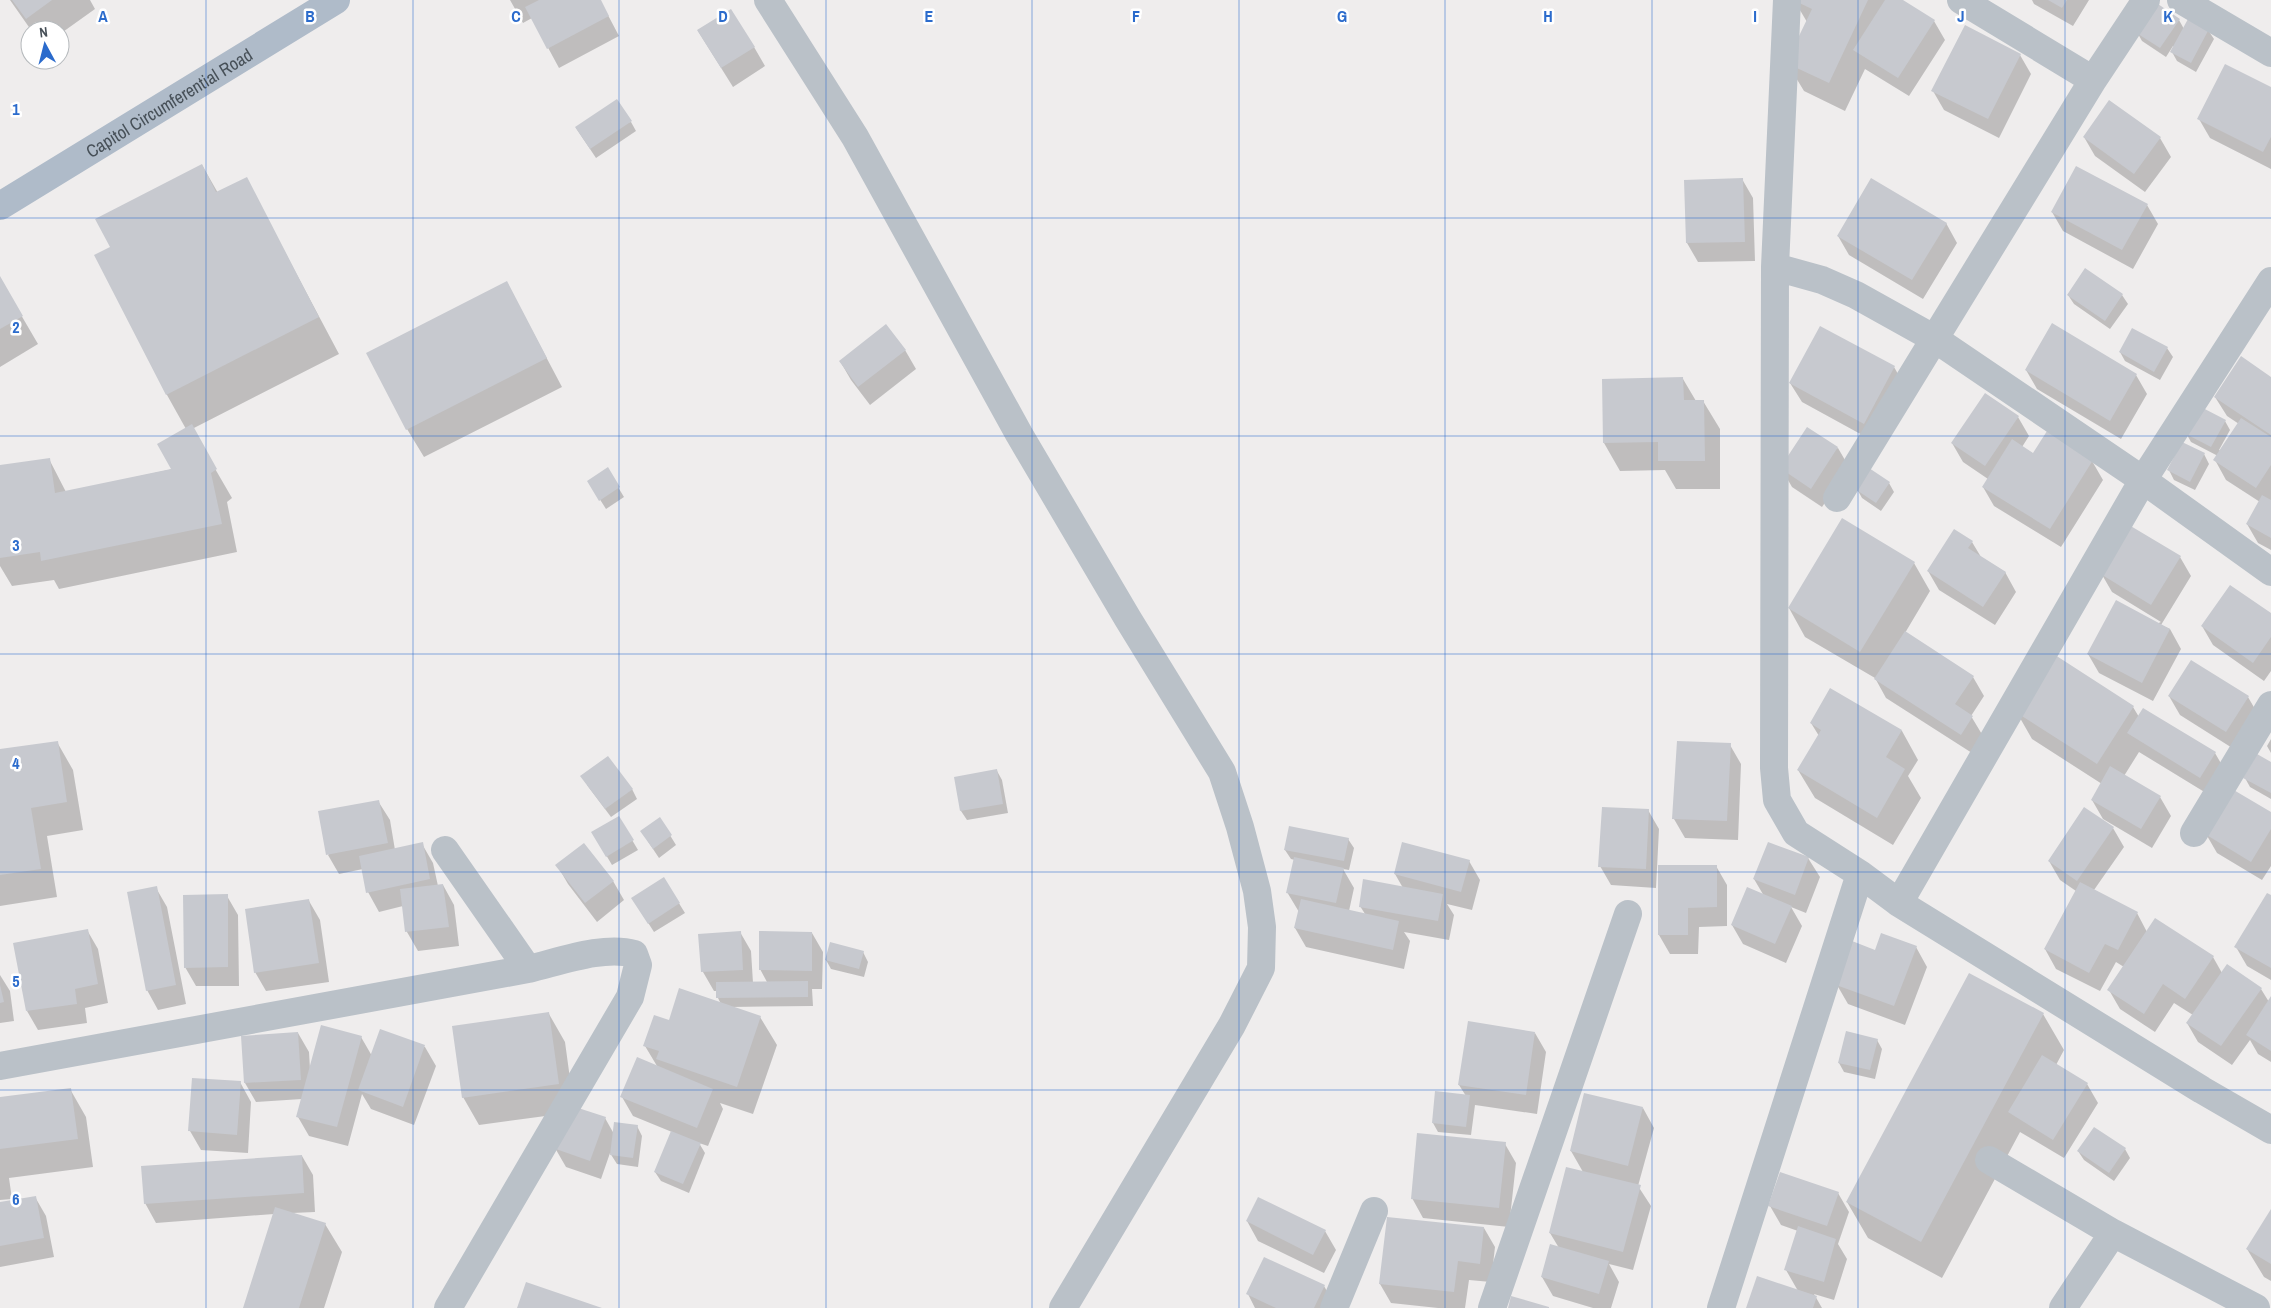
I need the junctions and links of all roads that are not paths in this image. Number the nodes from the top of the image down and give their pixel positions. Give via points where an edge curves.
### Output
1 (336, 0) edge
2 (768, 0) edge
3 (1787, 0) edge
4 (1961, 0) edge
5 (2146, 0) edge
6 (2181, 0) edge
7 (2271, 54) edge
8 (2093, 80) junction
9 (0, 206) edge
10 (1775, 267) junction
11 (2271, 280) edge
12 (1935, 339) junction
13 (2143, 480) junction
14 (1837, 498) dead end
15 (2271, 572) edge
16 (2271, 706) edge
17 (2194, 833) dead end
18 (446, 850) dead end
19 (1860, 874) junction
20 (1899, 903) junction
21 (1628, 914) dead end
22 (528, 970) junction
23 (0, 1066) edge
24 (2271, 1130) edge
25 (1989, 1160) dead end
26 (1374, 1211) dead end
27 (2113, 1232) junction
28 (448, 1308) edge
29 (1063, 1308) edge
30 (1334, 1308) edge
31 (1492, 1308) edge
32 (1721, 1308) edge
33 (2063, 1308) edge
34 (2256, 1308) edge

1 - 9 main road, Capitol Circumferential Road
2 - 29 street via 854,137 1019,434 1222,772 1257,891 1262,927 1261,968 1232,1025
3 - 10 street
4 - 8 street
5 - 8 street
6 - 7 street
8 - 12 street
10 - 12 street via 1848,291
10 - 19 street via 1774,768 1777,800 1796,833
11 - 13 street
12 - 13 street
12 - 14 street
13 - 15 street
13 - 20 street
16 - 17 street
18 - 22 street
19 - 20 street
19 - 32 street
20 - 24 street
21 - 31 street
22 - 23 street
22 - 28 street via 622,950 634,954 638,965 630,997
25 - 27 street
26 - 30 street
27 - 33 street
27 - 34 street

